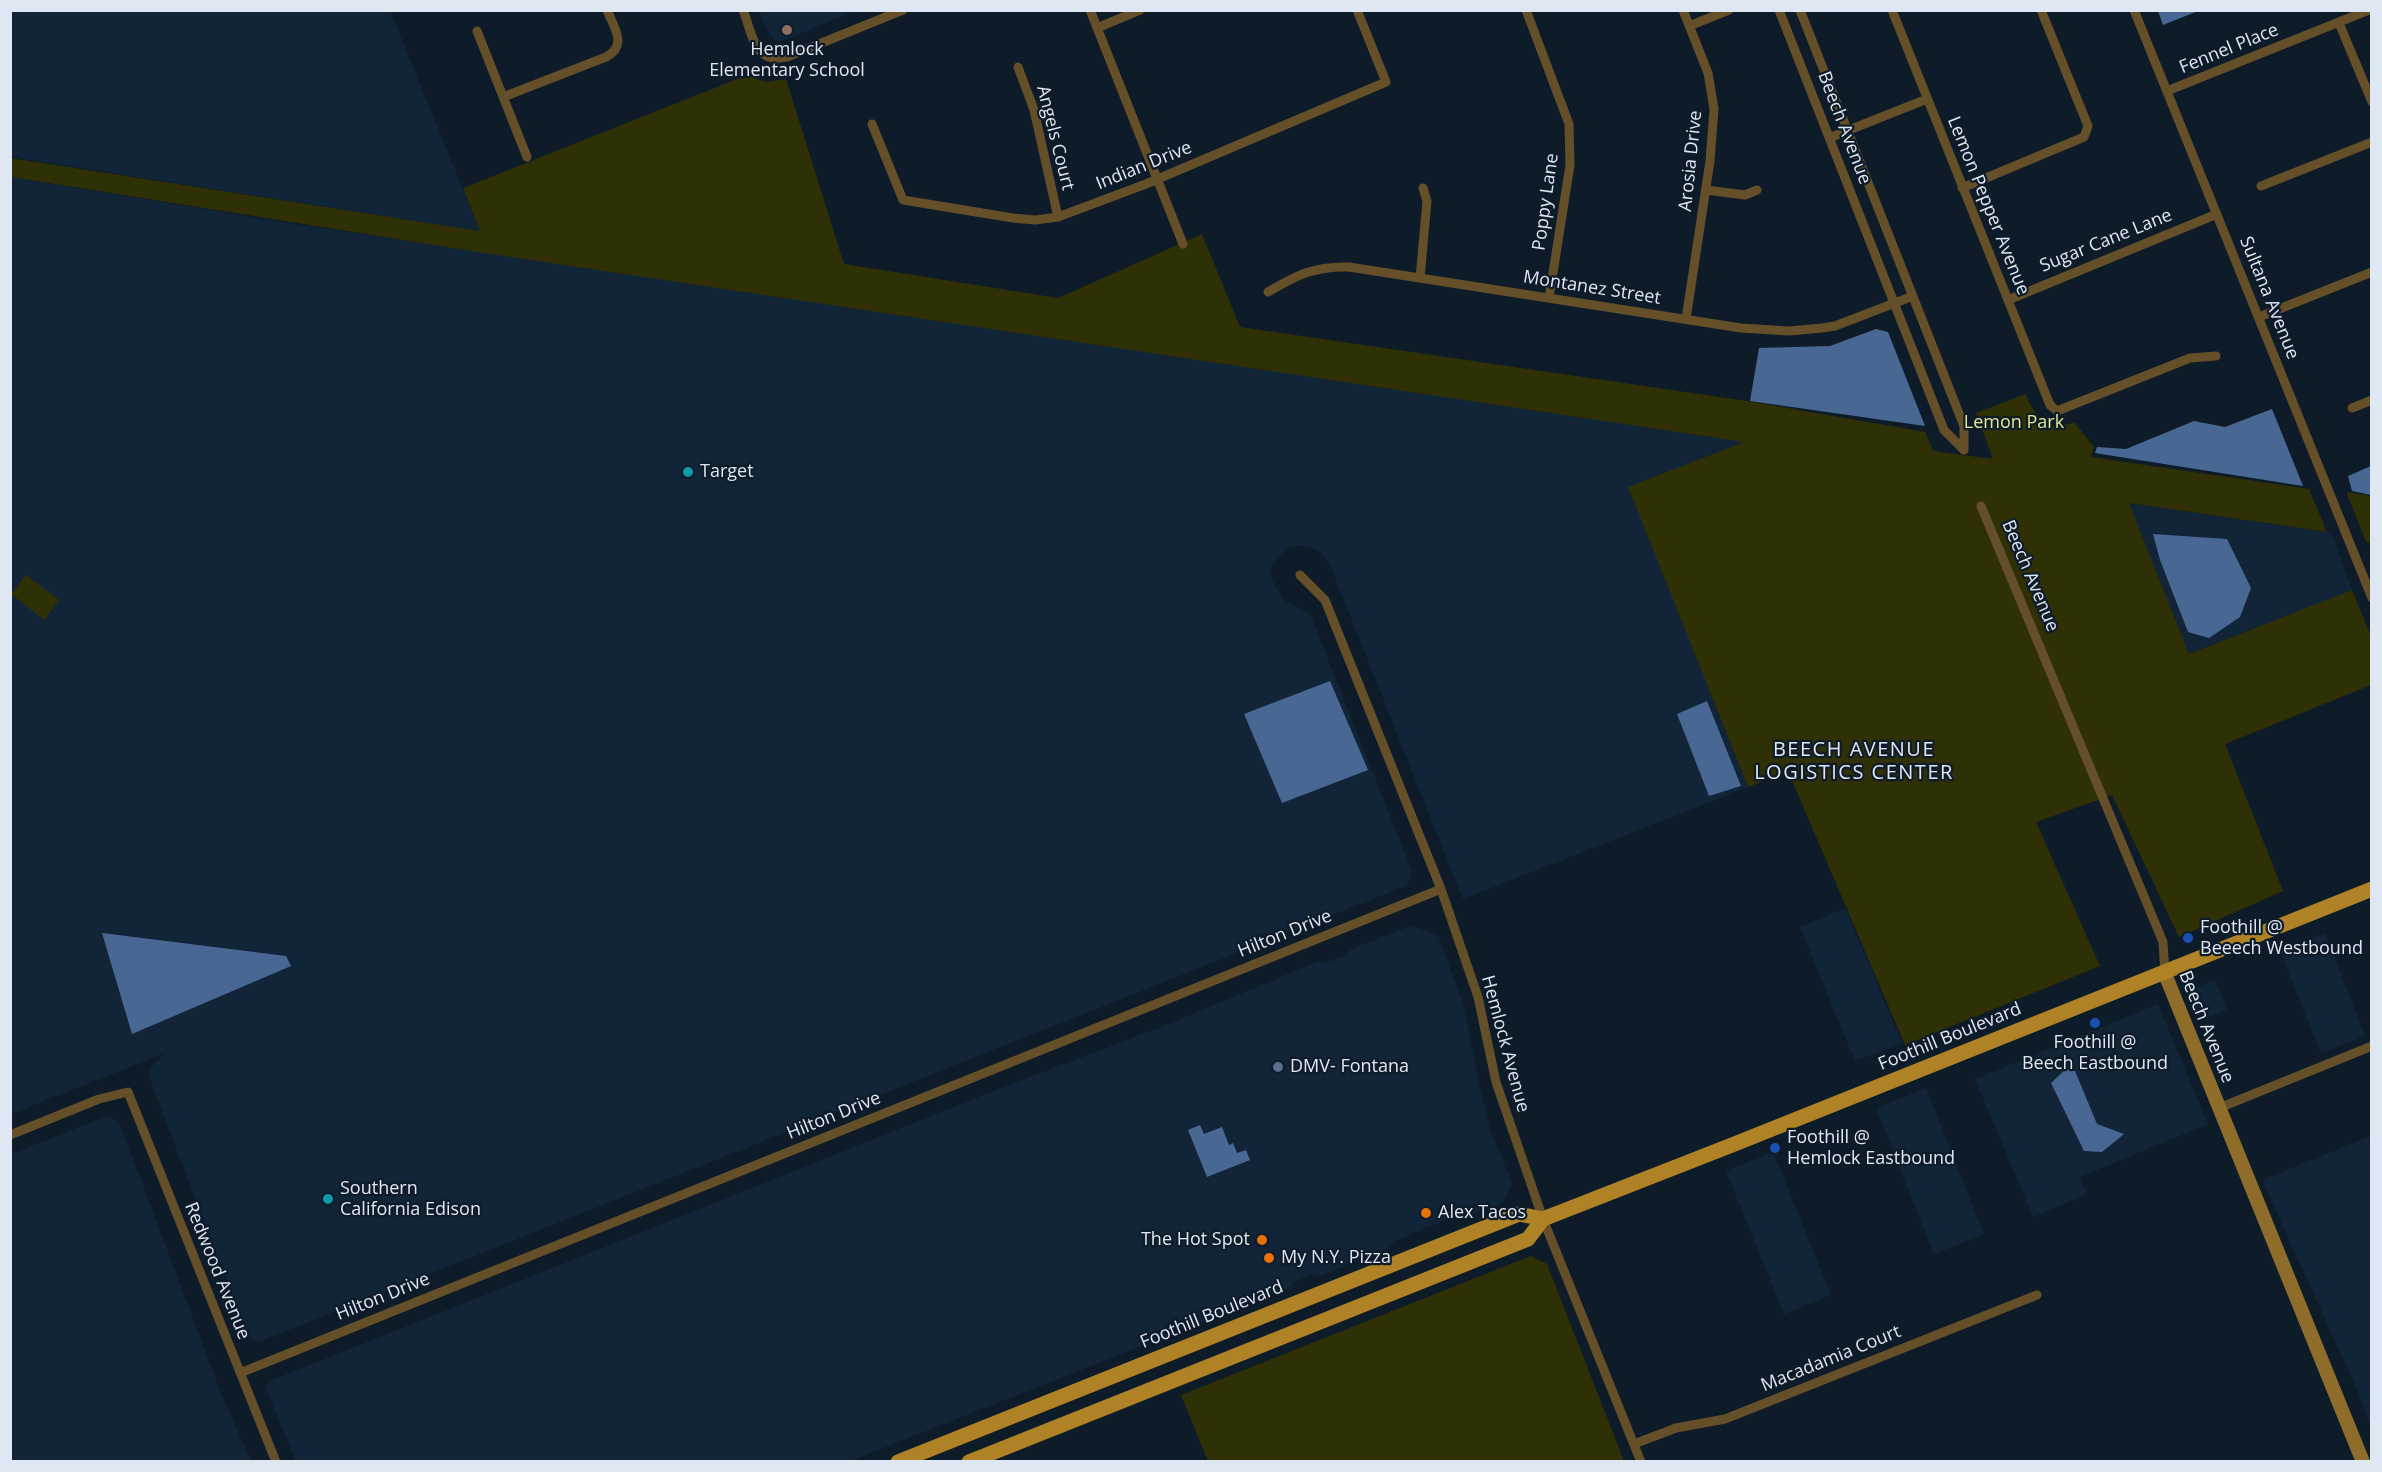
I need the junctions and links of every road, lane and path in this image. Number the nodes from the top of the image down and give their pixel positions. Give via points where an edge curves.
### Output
1 (607, 10) edge
2 (743, 10) edge
3 (903, 10) edge
4 (1090, 10) edge
5 (1140, 10) edge
6 (1357, 10) edge
7 (1526, 10) edge
8 (1683, 10) edge
9 (1729, 10) edge
10 (1779, 10) edge
11 (1800, 10) edge
12 (1892, 10) edge
13 (2041, 10) edge
14 (2134, 10) edge
15 (2369, 10) edge
16 (2339, 23) junction
17 (1689, 26) junction
18 (1096, 28) junction
19 (477, 31) dead end
20 (1018, 67) dead end
21 (2167, 91) junction
22 (503, 97) junction
23 (1927, 99) junction
24 (2372, 102) edge
25 (872, 124) dead end
26 (1847, 131) junction
27 (1829, 138) junction
28 (2372, 142) edge
29 (527, 157) dead end
30 (1157, 179) junction
31 (2261, 186) dead end
32 (1423, 188) dead end
33 (1962, 188) junction
34 (1706, 190) junction
35 (1757, 190) dead end
36 (2217, 214) junction
37 (1058, 217) junction
38 (1183, 244) dead end
39 (2372, 272) edge
40 (1420, 278) junction
41 (1268, 292) dead end
42 (1913, 296) junction
43 (1549, 298) junction
44 (2008, 300) junction
45 (1894, 304) junction
46 (2259, 317) junction
47 (1686, 319) junction
48 (2216, 356) dead end
49 (2372, 400) edge
50 (2352, 408) dead end
51 (1981, 506) dead end
52 (1300, 575) dead end
53 (2372, 598) edge
54 (1440, 889) junction
55 (2372, 890) edge
56 (2164, 974) junction
57 (2372, 1046) edge
58 (2219, 1108) junction
59 (10, 1135) edge
60 (1543, 1219) junction
61 (2037, 1295) dead end
62 (240, 1372) junction
63 (1634, 1444) junction
64 (276, 1461) edge
65 (898, 1461) edge
66 (970, 1461) edge
67 (1641, 1461) edge
68 (2363, 1461) edge

1 - 22 street via 618,47 606,57
2 - 3 street via 757,46 768,59 787,57
4 - 18 street
5 - 18 street
6 - 30 street, Indian Drive via 1386,82
7 - 43 street, Poppy Lane via 1569,124 1570,165
8 - 17 street, Arosia Drive
9 - 17 street
10 - 27 street, Beech Avenue
11 - 26 street, Beech Avenue
12 - 23 street, Lemon Pepper Avenue
13 - 33 street via 2088,126 2084,137
14 - 21 street, Sultana Avenue
15 - 16 street, Fennel Place
16 - 21 street, Fennel Place
16 - 24 street
17 - 34 street, Arosia Drive via 1708,73 1714,109
18 - 30 street
19 - 22 street
20 - 37 street, Angels Court via 1034,110
21 - 36 street, Sultana Avenue
22 - 29 street
23 - 26 street
23 - 33 street, Lemon Pepper Avenue
25 - 37 street, Indian Drive via 903,200 1013,218
26 - 27 street
26 - 42 street, Beech Avenue
27 - 45 street, Beech Avenue
28 - 31 street
30 - 37 street, Indian Drive
30 - 38 street
32 - 40 street via 1427,201
33 - 44 street, Lemon Pepper Avenue
34 - 35 street via 1745,195
34 - 47 street, Arosia Drive
36 - 44 street, Sugar Cane Lane
36 - 46 street, Sultana Avenue
39 - 46 street
40 - 41 street, Montanez Street via 1349,267 1320,268 1297,274
40 - 43 street, Montanez Street
42 - 45 street, Montanez Street
42 - 45 street, Beech Avenue via 1964,426 1964,450 1944,430
43 - 47 street, Montanez Street
44 - 48 street, Lemon Pepper Avenue via 2050,405 2057,411 2190,358
45 - 47 street, Montanez Street via 1835,326 1810,330 1766,330
46 - 53 street, Sultana Avenue
49 - 50 street
51 - 56 street, Beech Avenue via 2163,942
52 - 54 street, Hemlock Avenue via 1325,600
54 - 60 street, Hemlock Avenue via 1478,997 1496,1082
54 - 62 street, Hilton Drive
55 - 56 main road, Foothill Boulevard
56 - 58 main road, Beech Avenue
56 - 60 main road, Foothill Boulevard
57 - 58 street
58 - 68 main road, Beech Avenue
59 - 62 street, Redwood Avenue via 128,1092
60 - 63 street, Hemlock Avenue
60 - 65 main road, Foothill Boulevard via 1519,1214
60 - 66 main road, Foothill Boulevard via 1528,1239
61 - 63 street, Macadamia Court via 1725,1419 1677,1428
62 - 64 street, Redwood Avenue
63 - 67 street, Hemlock Avenue

